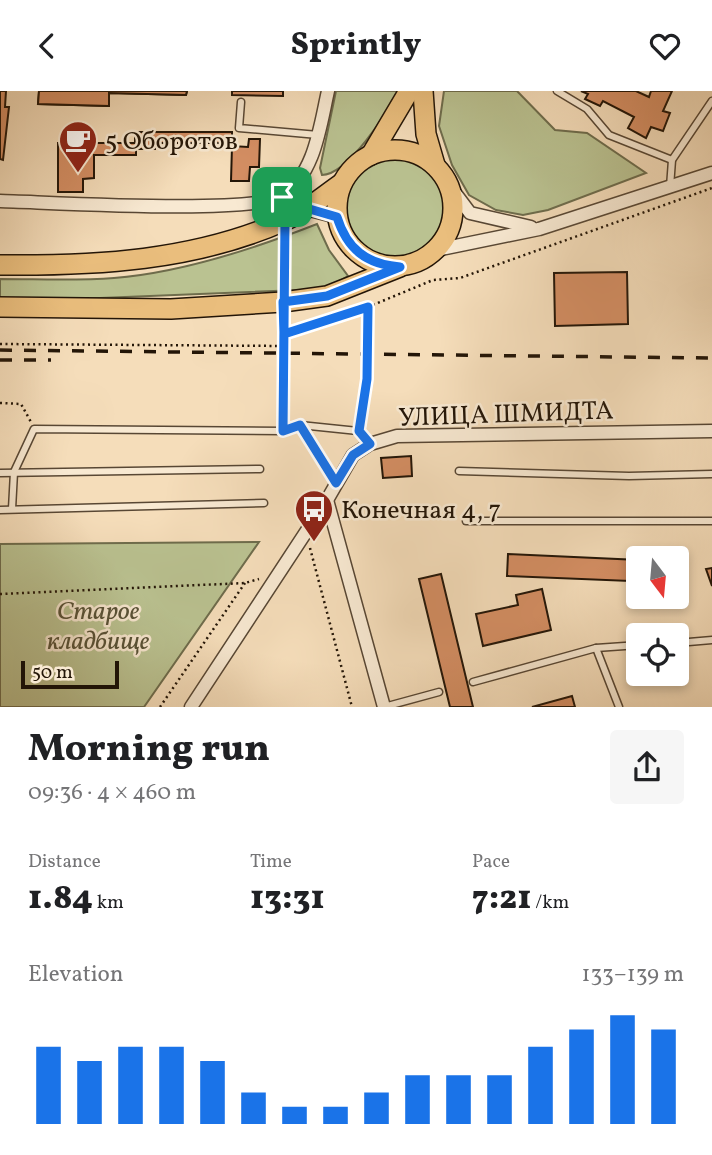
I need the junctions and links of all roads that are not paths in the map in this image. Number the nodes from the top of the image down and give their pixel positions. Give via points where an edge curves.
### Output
1 (328, 91) edge
2 (409, 91) edge
3 (423, 91) edge
4 (557, 91) edge
5 (712, 101) edge
6 (242, 102) dead end
7 (318, 135) junction
8 (371, 155) junction
9 (671, 160) junction
10 (435, 165) junction
11 (712, 173) edge
12 (342, 183) junction
13 (449, 185) junction
14 (670, 187) junction
15 (282, 197) junction
16 (0, 201) edge
17 (306, 208) junction
18 (337, 217) junction
19 (539, 229) junction
20 (436, 250) junction
21 (0, 265) edge
22 (400, 267) junction
23 (0, 307) edge
24 (300, 425) junction
25 (712, 431) edge
26 (370, 444) junction
27 (260, 469) dead end
28 (458, 471) dead end
29 (0, 473) edge
30 (14, 473) junction
31 (712, 474) edge
32 (336, 483) junction
33 (327, 500) junction
34 (264, 503) dead end
35 (12, 509) junction
36 (0, 510) edge
37 (466, 521) dead end
38 (712, 521) edge
39 (712, 641) edge
40 (689, 642) edge
41 (626, 646) edge
42 (596, 648) junction
43 (473, 682) dead end
44 (439, 692) dead end
45 (191, 707) edge
46 (384, 707) edge
47 (619, 707) edge

1 - 7 street
2 - 8 main road
3 - 10 main road via 426,134
4 - 9 lane via 587,109 609,135
5 - 9 lane
6 - 7 lane via 239,128
7 - 15 street via 302,175
8 - 10 main road via 411,152
8 - 12 main road
9 - 14 lane
10 - 13 main road
11 - 14 street
12 - 17 main road
12 - 18 main road
13 - 19 street via 470,213
13 - 20 main road via 453,220
14 - 19 street
15 - 16 street via 227,205
15 - 17 street
17 - 18 street
17 - 21 main road via 225,240 138,261
18 - 22 main road via 352,248 366,259
19 - 20 street
20 - 22 main road via 419,262
22 - 23 main road via 327,296 283,302 171,309
24 - 26 lane via 359,431
24 - 30 lane via 283,431 34,429
24 - 32 lane
25 - 26 street, УЛИЦА ШМИДТА via 397,436
26 - 32 street, УЛИЦА ШМИДТА via 353,455
27 - 30 lane
28 - 31 lane
29 - 30 lane
30 - 35 lane
32 - 33 street, УЛИЦА ШМИДТА
33 - 45 street, УЛИЦА ШМИДТА
33 - 46 street
34 - 35 lane
35 - 36 lane
37 - 38 lane
39 - 40 lane
41 - 42 lane
42 - 43 lane
42 - 47 lane
44 - 46 lane

